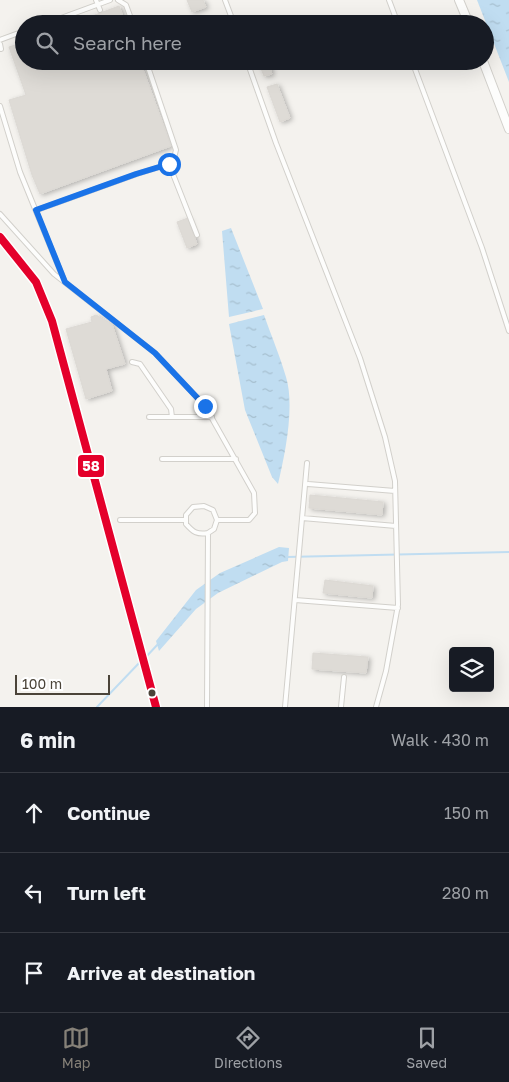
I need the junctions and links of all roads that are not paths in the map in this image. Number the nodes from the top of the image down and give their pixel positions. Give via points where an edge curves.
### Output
1 (110, 0) edge
2 (118, 0) edge
3 (225, 0) edge
4 (389, 0) edge
5 (459, 0) edge
6 (97, 2) edge
7 (100, 10) dead end
8 (66, 15) edge
9 (130, 15) edge
10 (231, 15) edge
11 (395, 15) edge
12 (465, 15) edge
13 (15, 36) edge
14 (0, 42) edge
15 (1, 49) dead end
16 (149, 70) edge
17 (250, 70) edge
18 (415, 70) edge
19 (486, 70) edge
20 (0, 106) edge
21 (509, 129) edge
22 (169, 164) junction
23 (36, 210) junction
24 (0, 214) edge
25 (197, 234) dead end
26 (0, 237) edge
27 (65, 282) junction
28 (509, 330) edge
29 (132, 362) dead end
30 (149, 417) dead end
31 (172, 417) junction
32 (212, 417) junction
33 (162, 459) dead end
34 (236, 459) junction
35 (307, 463) dead end
36 (308, 484) dead end
37 (395, 491) junction
38 (302, 518) junction
39 (120, 520) dead end
40 (186, 520) junction
41 (217, 520) junction
42 (396, 526) junction
43 (208, 533) junction
44 (295, 600) junction
45 (398, 608) junction
46 (344, 677) dead end
47 (156, 707) edge
48 (207, 707) edge
49 (285, 707) edge
50 (341, 707) edge
51 (376, 707) edge

1 - 6 lane
2 - 9 lane via 126,5
3 - 10 lane
4 - 11 lane
5 - 12 street
6 - 7 lane
6 - 8 lane
13 - 14 lane
14 - 15 lane
16 - 22 lane via 176,150
17 - 37 lane via 360,358 385,438
18 - 28 lane
19 - 21 street
20 - 23 lane via 20,172
22 - 23 lane
22 - 25 lane
23 - 27 lane
24 - 27 lane
26 - 47 street via 36,282 49,314
27 - 32 lane via 155,353
29 - 31 lane via 140,364 171,409
30 - 31 lane
31 - 32 lane
32 - 34 lane
33 - 34 lane
34 - 41 lane via 254,493 255,513 249,520
35 - 38 lane
36 - 37 lane
37 - 42 lane
38 - 42 lane
38 - 44 lane
39 - 40 lane
40 - 41 lane via 193,507 204,506 213,510
40 - 43 lane via 192,532 199,535
41 - 43 lane via 214,530
42 - 45 lane
43 - 48 lane
44 - 45 lane
44 - 49 lane
45 - 51 lane
46 - 50 lane

